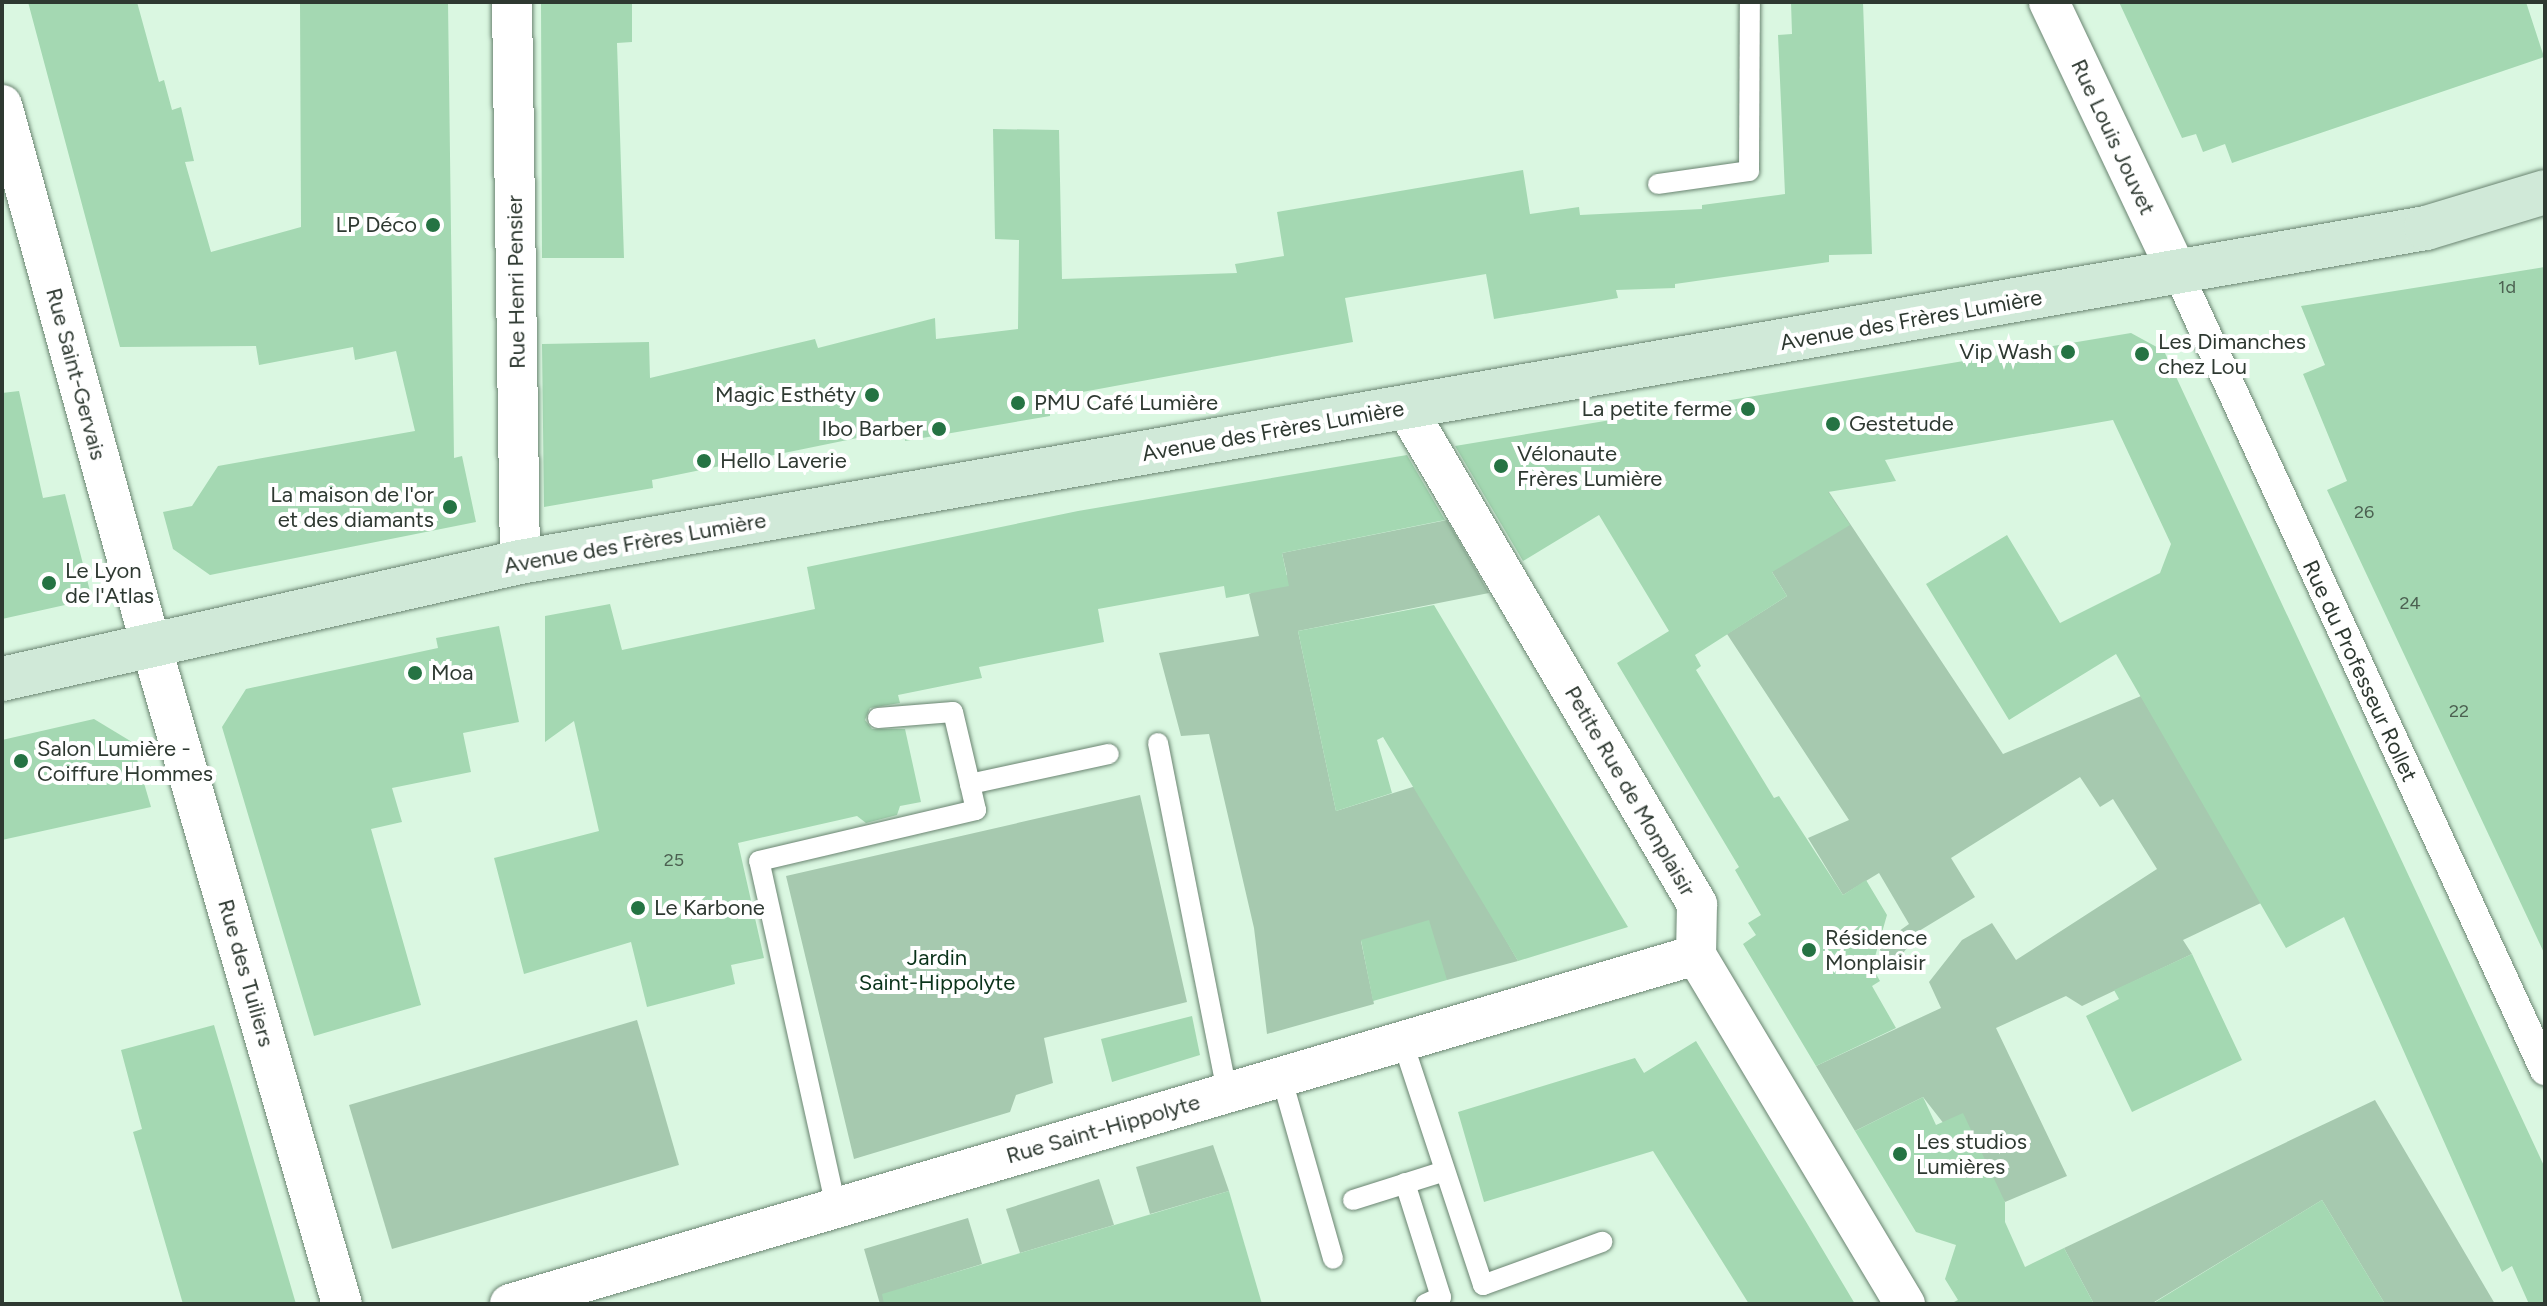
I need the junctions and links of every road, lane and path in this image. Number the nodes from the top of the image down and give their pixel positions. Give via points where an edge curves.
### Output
1 (512, 2) edge
2 (1750, 2) edge
3 (2049, 2) edge
4 (2, 105) edge
5 (1658, 184) dead end
6 (2545, 192) edge
7 (2177, 271) junction
8 (1406, 408) junction
9 (520, 562) junction
10 (150, 642) junction
11 (2, 679) edge
12 (878, 718) dead end
13 (1158, 743) dead end
14 (1109, 754) dead end
15 (970, 784) junction
16 (1696, 955) junction
17 (1402, 1040) junction
18 (2545, 1070) edge
19 (1281, 1076) junction
20 (1227, 1092) junction
21 (1445, 1171) junction
22 (1405, 1183) junction
23 (1353, 1200) dead end
24 (836, 1207) junction
25 (1602, 1242) dead end
26 (1333, 1259) dead end
27 (342, 1304) edge
28 (510, 1304) edge
29 (1425, 1304) edge
30 (1905, 1304) edge

1 - 9 street, Rue Henri Pensier
2 - 5 lane via 1749,171
3 - 7 street, Rue Louis Jouvet
4 - 10 street, Rue Saint-Gervais
6 - 7 main road, Avenue des Frères Lumière via 2426,228
7 - 8 main road, Avenue des Frères Lumière
7 - 18 street, Rue du Professeur Rollet
8 - 9 main road, Avenue des Frères Lumière
8 - 16 street, Petite Rue de Monplaisir via 1697,904
9 - 10 main road, Avenue des Frères Lumière
10 - 11 main road, Avenue des Frères Lumière
10 - 27 street, Rue des Tuiliers
12 - 15 lane via 953,712
13 - 20 lane
14 - 15 lane
15 - 24 lane via 976,810 759,861
16 - 17 street, Rue Saint-Hippolyte
16 - 30 street
17 - 19 street, Rue Saint-Hippolyte
17 - 21 lane
19 - 20 street, Rue Saint-Hippolyte
19 - 26 lane
20 - 24 street, Rue Saint-Hippolyte
21 - 22 lane
21 - 25 lane via 1483,1285
22 - 23 lane
22 - 29 lane via 1441,1297
24 - 28 street, Rue Saint-Hippolyte

